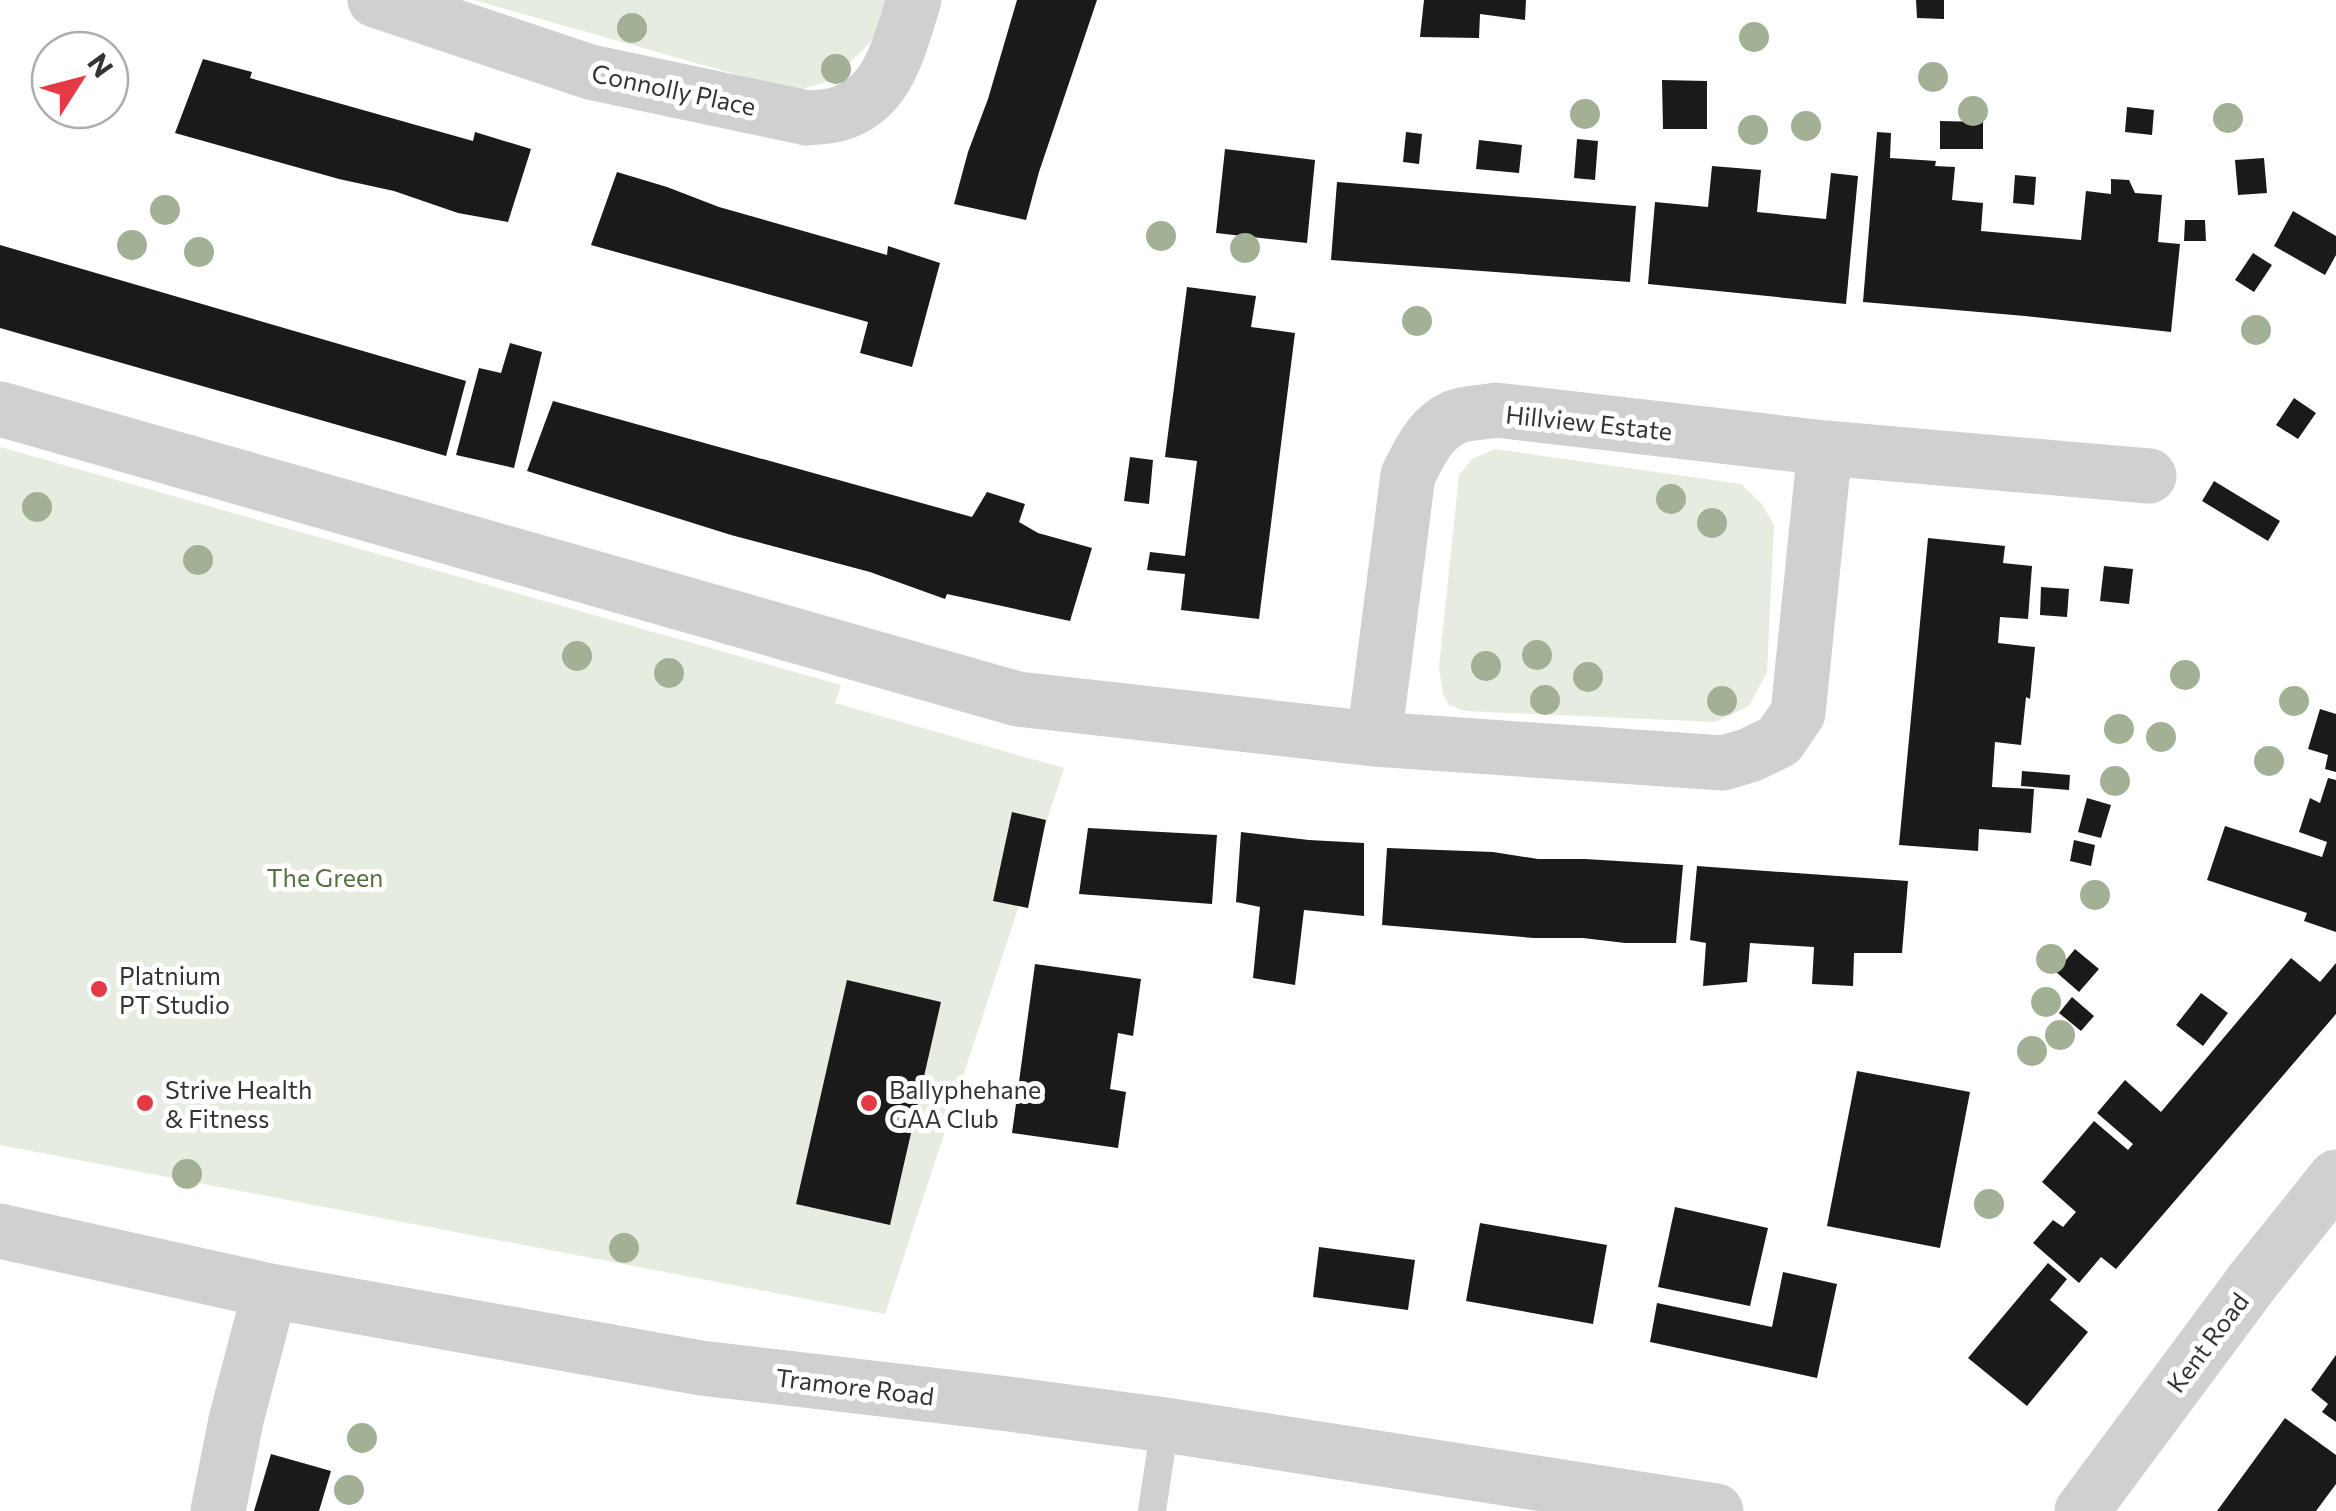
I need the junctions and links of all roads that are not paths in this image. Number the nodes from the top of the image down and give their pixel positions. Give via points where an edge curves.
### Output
1 (375, 0) edge
2 (914, 0) edge
3 (0, 409) edge
4 (1825, 448) junction
5 (2149, 476) dead end
6 (1374, 739) junction
7 (2336, 1177) edge
8 (0, 1231) edge
9 (270, 1291) junction
10 (1164, 1425) junction
11 (218, 1511) edge
12 (1152, 1511) edge
13 (1716, 1511) edge
14 (2082, 1511) edge

1 - 2 street, Connolly Place via 590,72 807,118 840,113 873,95 893,63
3 - 6 street via 1018,699
4 - 5 street, Hillview Estate
4 - 6 street via 1798,713 1778,740 1723,763
4 - 6 street, Hillview Estate via 1496,410 1457,416 1425,442 1408,475
7 - 14 street, Kent Road
8 - 9 street, Tramore Road
9 - 10 street, Tramore Road via 701,1368
9 - 11 street
10 - 12 lane
10 - 13 street, Tramore Road

